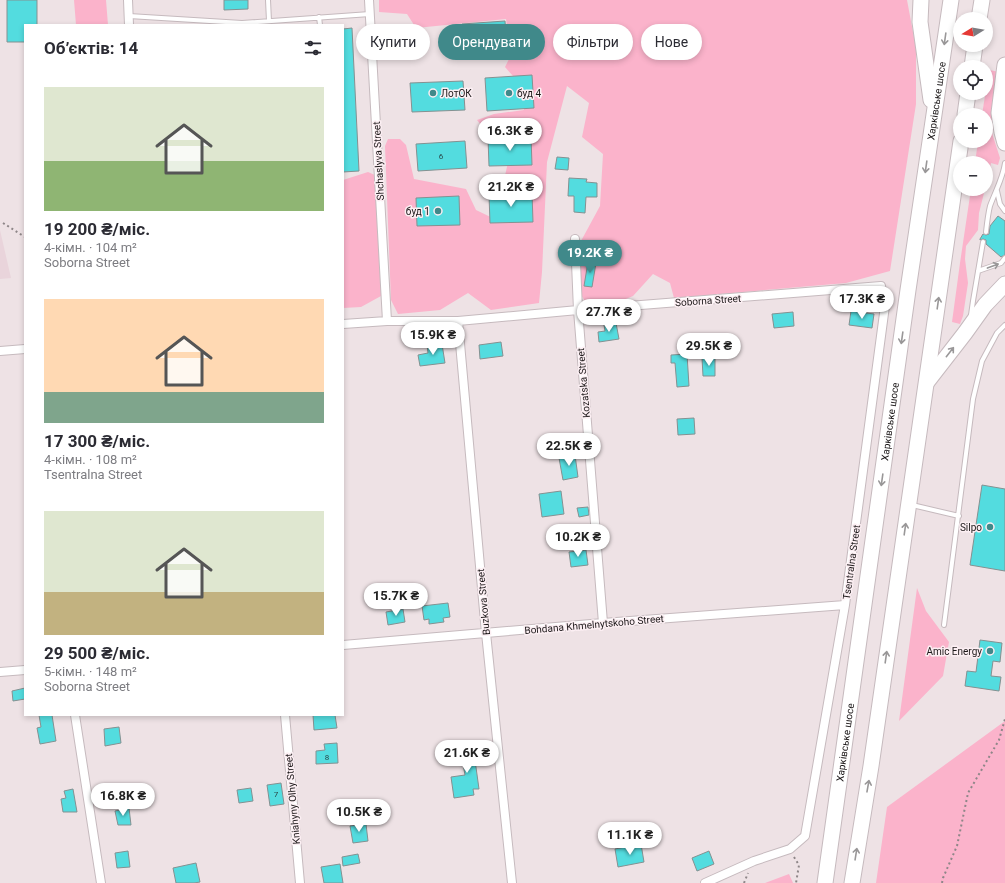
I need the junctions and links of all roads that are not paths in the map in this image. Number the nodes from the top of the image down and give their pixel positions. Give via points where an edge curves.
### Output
1 (128, 0) edge
2 (268, 0) edge
3 (369, 0) edge
4 (911, 0) edge
5 (921, 0) edge
6 (950, 0) edge
7 (982, 0) edge
8 (980, 12) edge
9 (370, 14) junction
10 (319, 17) junction
11 (129, 21) edge
12 (270, 21) junction
13 (920, 22) junction
14 (242, 24) edge
15 (320, 24) edge
16 (1005, 65) edge
17 (934, 117) junction
18 (1005, 143) edge
19 (960, 148) edge
20 (1005, 163) edge
21 (996, 190) junction
22 (1005, 211) edge
23 (986, 232) dead end
24 (575, 240) dead end
25 (983, 242) dead end
26 (1005, 258) edge
27 (978, 271) junction
28 (1005, 284) edge
29 (881, 286) joint
30 (578, 310) junction
31 (387, 321) junction
32 (458, 321) junction
33 (344, 324) edge
34 (970, 325) junction
35 (1005, 325) edge
36 (24, 349) edge
37 (0, 351) edge
38 (926, 383) junction
39 (908, 504) junction
40 (959, 516) junction
41 (845, 605) junction
42 (603, 623) junction
43 (944, 625) dead end
44 (486, 633) junction
45 (344, 645) edge
46 (24, 670) edge
47 (0, 672) edge
48 (75, 716) edge
49 (285, 716) edge
50 (102, 883) edge
51 (300, 883) edge
52 (512, 883) edge
53 (705, 883) edge
54 (825, 883) edge
55 (852, 883) edge

1 - 11 street
2 - 12 lane
3 - 9 street, Shchaslyva Street
4 - 13 highway
5 - 13 highway
6 -> 17 highway, Харківське шосе
7 - 8 highway
9 - 10 lane
9 - 31 street, Shchaslyva Street
10 - 12 lane
10 - 15 lane
11 - 14 lane
12 - 14 lane
13 - 17 highway
16 - 18 highway via 999,113
17 -> 54 highway, Харківське шосе
38 -> 19 highway
20 - 21 lane
21 - 22 lane
21 - 23 lane
24 - 30 street, Kozatska Street
25 - 27 lane
27 -> 26 lane via 1001,263
27 - 34 lane
28 - 34 highway
29 - 30 street, Soborna Street
29 - 41 street, Tsentralna Street via 885,306
30 - 32 street, Soborna Street
30 - 42 street, Kozatska Street
31 - 32 street, Soborna Street
31 - 33 street, Soborna Street
32 - 44 street, Buzkova Street
38 -> 34 highway
35 - 40 lane via 997,333 982,361 974,399
36 - 37 street
38 - 39 highway
39 - 40 lane
55 -> 39 highway
40 - 43 lane
41 - 42 street, Bohdana Khmelnytskoho Street
41 - 53 street, Tsentralna Street via 805,836 790,849 754,861
42 - 44 street, Bohdana Khmelnytskoho Street
44 - 45 street, Bohdana Khmelnytskoho Street
44 - 52 street, Buzkova Street
46 - 47 street
48 - 50 street
49 - 51 street, Kniahyny Olhy Street

